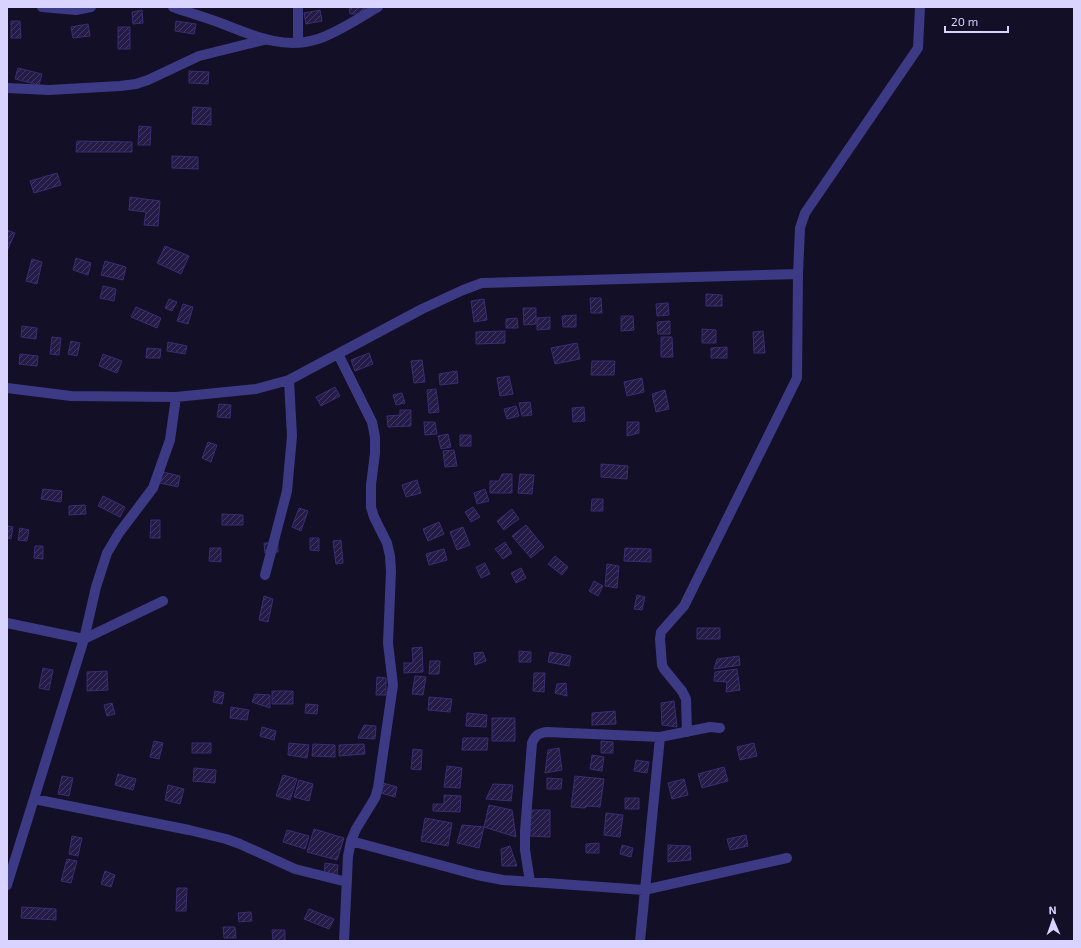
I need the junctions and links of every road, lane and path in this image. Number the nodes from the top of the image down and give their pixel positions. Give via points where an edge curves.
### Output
1 (42, 7) edge
2 (91, 7) edge
3 (173, 7) edge
4 (298, 7) edge
5 (378, 7) edge
6 (920, 7) edge
7 (264, 40) junction
8 (298, 42) junction
9 (7, 88) edge
10 (798, 274) junction
11 (338, 354) junction
12 (289, 380) junction
13 (7, 388) edge
14 (176, 397) junction
15 (265, 575) dead end
16 (163, 601) dead end
17 (7, 623) edge
18 (84, 639) junction
19 (720, 728) dead end
20 (687, 732) junction
21 (660, 737) junction
22 (34, 799) junction
23 (351, 841) junction
24 (787, 858) dead end
25 (347, 882) junction
26 (530, 882) junction
27 (7, 885) edge
28 (644, 890) junction
29 (344, 941) edge
30 (640, 941) edge

1 - 2 street via 76,10
3 - 7 street
4 - 8 street
5 - 8 street via 317,40
6 - 10 street via 918,48 805,213 800,228
7 - 8 street
7 - 9 street via 199,56 136,84 49,90
10 - 11 street via 482,284 422,309
10 - 20 street via 797,378 684,606 662,632 660,639 664,669 686,699
11 - 12 street
11 - 23 street via 372,422 375,453 370,485 371,507 387,543 391,571 388,643 392,699 378,788
12 - 14 street via 256,389
12 - 15 street via 292,436 287,491
13 - 14 street via 71,396
14 - 18 street via 165,458 153,488 107,553
16 - 18 street
17 - 18 street
18 - 22 street
19 - 20 street via 710,727
20 - 21 street
21 - 26 street via 547,732 540,733 534,738 525,831
21 - 28 street
22 - 25 street via 226,839 295,869
22 - 27 street
23 - 25 street
23 - 26 street via 477,875
24 - 28 street
25 - 29 street
26 - 28 street
28 - 30 street

